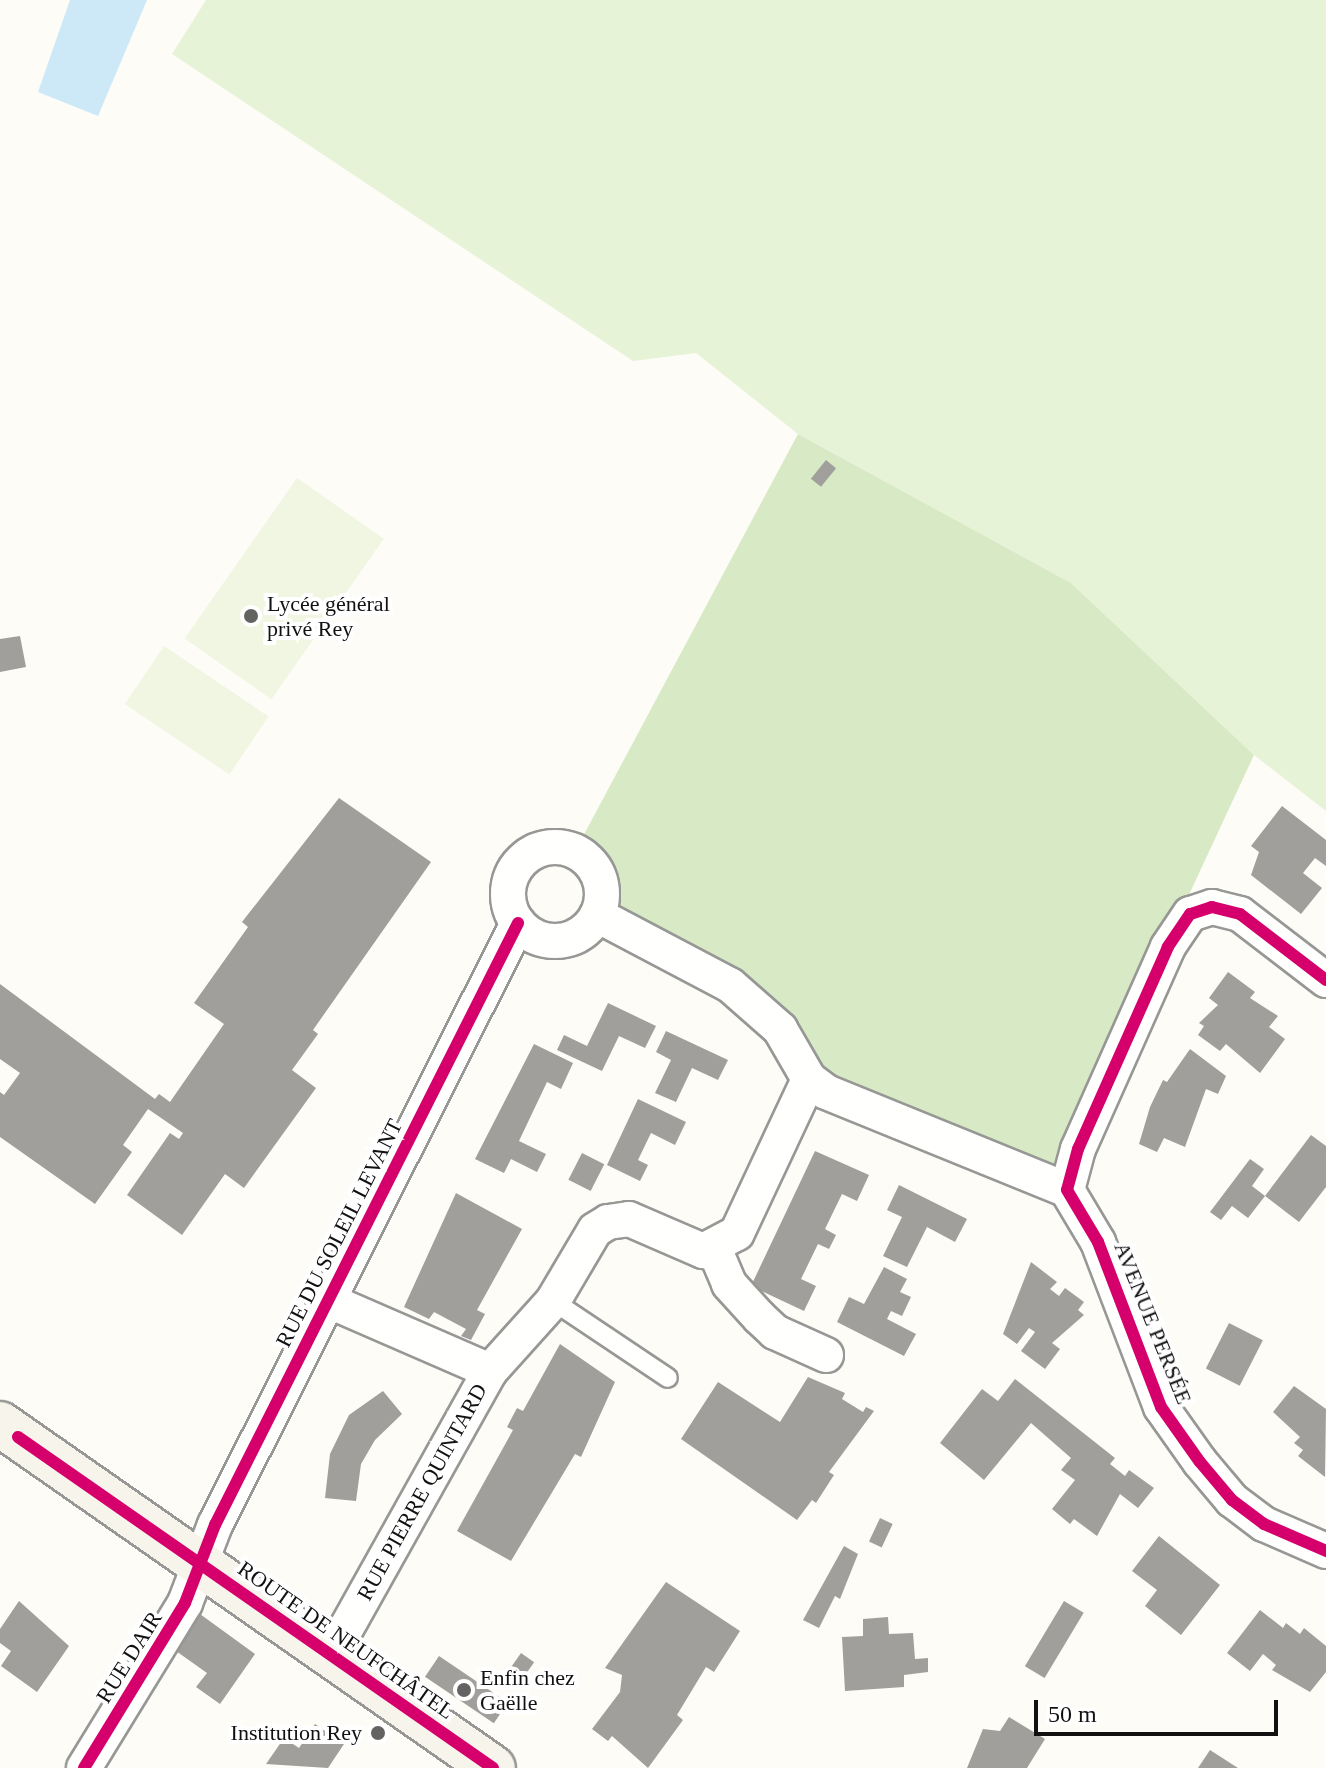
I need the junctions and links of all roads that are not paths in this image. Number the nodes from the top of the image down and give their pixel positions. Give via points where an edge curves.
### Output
1 (597, 915) junction
2 (518, 923) junction
3 (1326, 980) edge
4 (809, 1079) junction
5 (1067, 1190) junction
6 (714, 1248) junction
7 (327, 1300) junction
8 (553, 1301) junction
9 (826, 1355) dead end
10 (490, 1371) junction
11 (668, 1378) dead end
12 (0, 1424) edge
13 (1326, 1551) edge
14 (201, 1562) junction
15 (331, 1655) junction
16 (84, 1768) edge
17 (493, 1768) edge

1 - 2 street via 582,933 559,941 537,937
1 - 2 street via 602,892 595,869 578,853 556,847 533,852 516,868 508,890
1 - 4 street via 730,985 796,1048
2 - 7 street, RUE DU SOLEIL LEVANT
3 - 5 street via 1240,914 1212,907 1190,914 1168,947 1082,1139
4 - 5 street via 826,1092
4 - 6 street via 737,1233
5 - 13 street, AVENUE PERSÉE via 1098,1242 1161,1407 1200,1462 1232,1500 1264,1524
6 - 8 street, RUE PIERRE QUINTARD via 703,1251 629,1219 608,1222 595,1230
6 - 9 street via 729,1284 767,1325
7 - 10 street, RUE PIERRE QUINTARD
7 - 14 street, RUE DU SOLEIL LEVANT
8 - 10 street, RUE PIERRE QUINTARD
8 - 11 lane
10 - 15 street, RUE PIERRE QUINTARD
12 - 14 main road, ROUTE DE NEUFCHÂTEL
14 - 15 main road, ROUTE DE NEUFCHÂTEL
14 - 16 street, RUE DAIR via 185,1603
15 - 17 main road, ROUTE DE NEUFCHÂTEL

